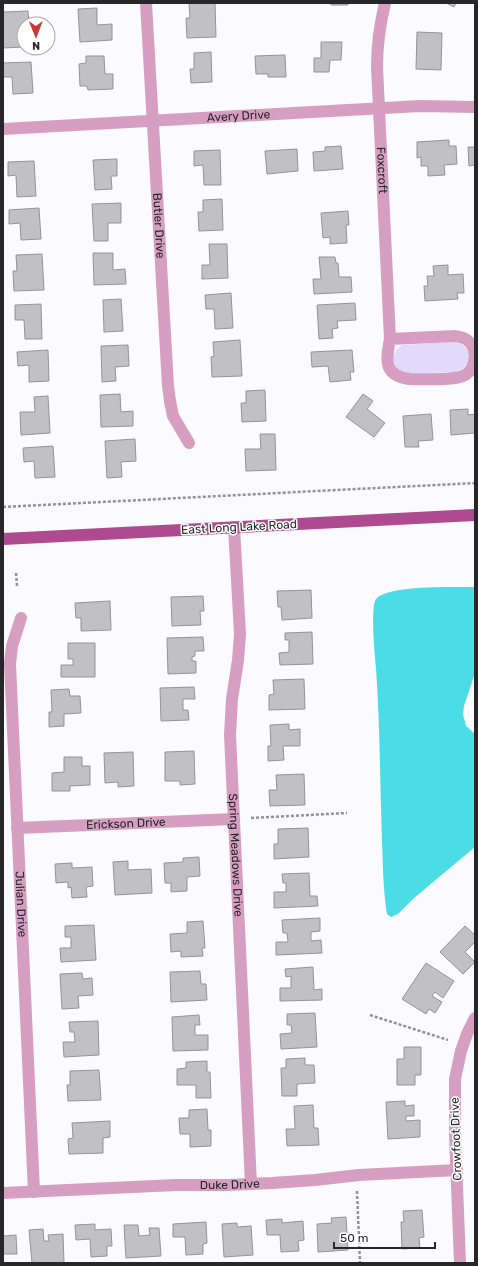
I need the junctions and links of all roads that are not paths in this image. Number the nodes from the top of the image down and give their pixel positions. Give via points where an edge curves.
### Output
1 (146, 3) edge
2 (385, 3) edge
3 (475, 107) edge
4 (379, 108) junction
5 (153, 120) junction
6 (3, 129) edge
7 (390, 339) junction
8 (189, 443) dead end
9 (475, 515) edge
10 (234, 527) junction
11 (3, 539) edge
12 (21, 618) dead end
13 (234, 819) junction
14 (17, 828) junction
15 (475, 1018) edge
16 (456, 1170) junction
17 (251, 1184) junction
18 (34, 1192) junction
19 (3, 1193) edge
20 (460, 1263) edge

1 - 5 street, Butler Drive
2 - 4 street, Foxcroft via 377,44
3 - 4 street, Avery Drive
4 - 5 street, Avery Drive
4 - 7 street, Foxcroft
5 - 6 street, Avery Drive
5 - 8 street, Butler Drive via 168,386 173,416
7 - 7 street, Foxcroft via 387,363 389,369 402,378 455,378 465,375 474,364 472,345 462,337
9 - 10 main road, East Long Lake Road
10 - 11 main road, East Long Lake Road
10 - 13 street, Spring Meadows Drive via 240,634 230,717
12 - 14 street, Julian Drive via 12,646 10,664
13 - 14 street, Erickson Drive
13 - 17 street, Spring Meadows Drive
14 - 18 street, Julian Drive
15 - 16 street, Crowfoot Drive via 461,1051 455,1079
16 - 17 street, Duke Drive
16 - 20 street, Crowfoot Drive
17 - 18 street, Duke Drive
18 - 19 street, Duke Drive

